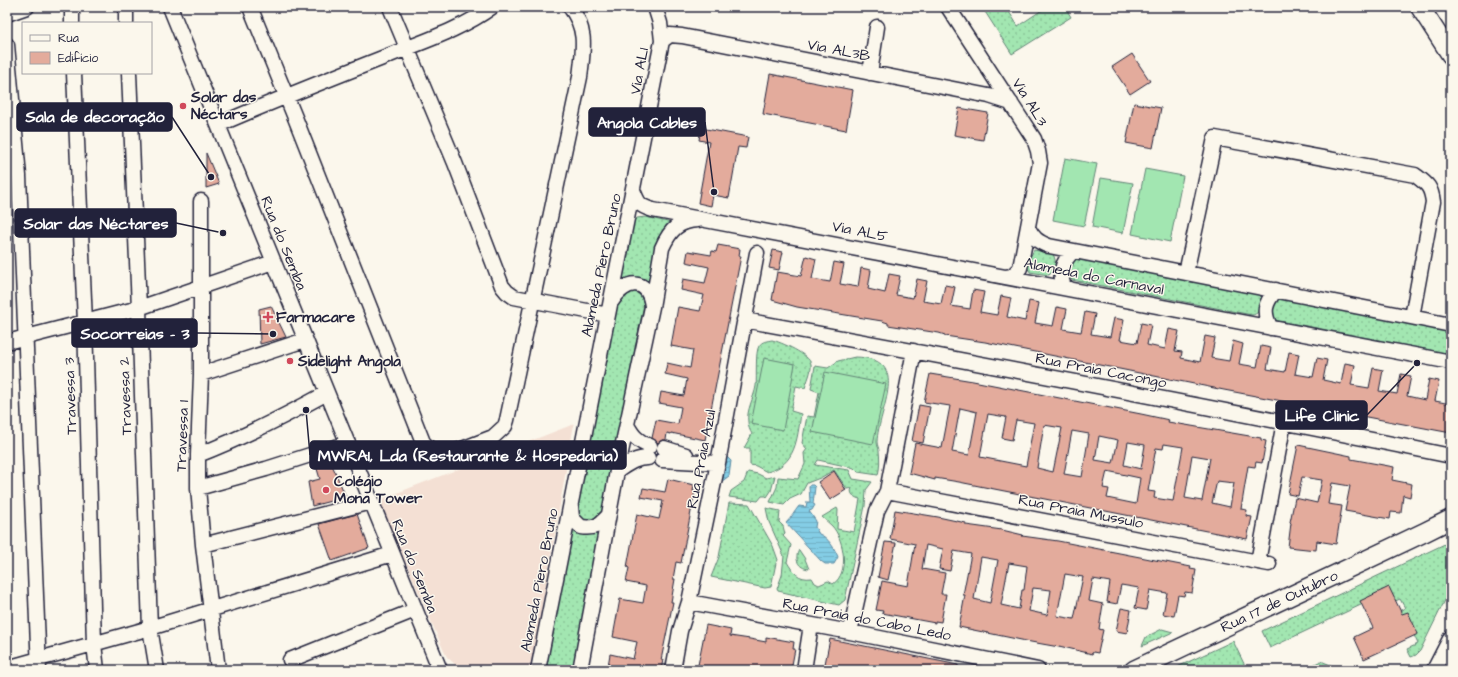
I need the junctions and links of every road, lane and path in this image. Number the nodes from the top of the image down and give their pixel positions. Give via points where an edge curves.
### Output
1 (27, 7) edge
2 (72, 7) edge
3 (126, 7) edge
4 (170, 7) edge
5 (250, 7) edge
6 (390, 7) edge
7 (492, 7) edge
8 (570, 7) edge
9 (656, 7) edge
10 (948, 7) edge
11 (1420, 7) edge
12 (7, 14) edge
13 (72, 22) edge
14 (126, 22) edge
15 (877, 27) dead end
16 (662, 41) junction
17 (7, 45) edge
18 (407, 48) junction
19 (1451, 55) edge
20 (870, 73) junction
21 (74, 74) edge
22 (129, 74) edge
23 (286, 96) junction
24 (1011, 103) junction
25 (218, 124) junction
26 (633, 190) junction
27 (201, 201) dead end
28 (708, 219) junction
29 (1028, 228) junction
30 (1073, 251) junction
31 (757, 253) dead end
32 (274, 262) junction
33 (1186, 272) junction
34 (1006, 277) junction
35 (201, 287) junction
36 (1070, 289) junction
37 (1276, 290) junction
38 (532, 302) junction
39 (652, 306) junction
40 (139, 308) junction
41 (609, 309) junction
42 (1412, 317) junction
43 (744, 320) junction
44 (84, 322) junction
45 (1451, 325) edge
46 (1271, 328) junction
47 (25, 337) junction
48 (305, 340) junction
49 (7, 342) edge
50 (914, 351) junction
51 (1451, 362) edge
52 (201, 374) junction
53 (327, 394) junction
54 (1284, 422) junction
55 (626, 425) junction
56 (348, 443) junction
57 (656, 453) junction
58 (198, 455) junction
59 (1451, 456) edge
60 (712, 462) junction
61 (617, 471) junction
62 (198, 488) junction
63 (887, 491) junction
64 (371, 502) junction
65 (571, 507) junction
66 (609, 515) junction
67 (1451, 519) edge
68 (1451, 523) edge
69 (1451, 529) edge
70 (1425, 532) junction
71 (203, 545) junction
72 (392, 554) junction
73 (689, 602) junction
74 (210, 610) junction
75 (415, 610) junction
76 (811, 625) junction
77 (150, 628) junction
78 (850, 632) junction
79 (1451, 637) edge
80 (94, 644) junction
81 (290, 660) dead end
82 (38, 664) edge
83 (7, 668) edge
84 (97, 670) edge
85 (157, 670) edge
86 (218, 670) edge
87 (440, 670) edge
88 (538, 670) edge
89 (580, 670) edge
90 (673, 670) edge
91 (804, 670) edge
92 (1038, 670) edge
93 (1134, 670) edge
94 (1434, 670) edge

1 - 12 street
2 - 13 street
3 - 14 street
4 - 25 street, Rua do Semba
5 - 23 street
6 - 18 street
7 - 18 street via 465,24
8 - 38 street via 582,28 580,76
9 - 16 street, Via AL1
10 - 24 street, Via AL3
11 - 19 main road
15 - 20 street
16 - 20 street, Via AL3B via 670,35 682,36
16 - 26 street, Via AL1
17 - 47 street via 19,176
18 - 23 street
18 - 38 street via 502,286 514,297
20 - 24 street, Via AL3B via 989,96
21 - 44 street, Travessa 3
22 - 40 street, Travessa 2
23 - 25 street
23 - 38 street via 428,450 447,455 493,437 505,426
24 - 29 street, Via AL3 via 1034,139 1040,163
25 - 32 street, Rua do Semba
26 - 28 street, Alameda Piero Bruno via 636,200 644,207
26 - 41 street, Alameda Piero Bruno
27 - 35 street, Travessa 1
28 - 34 street, Via AL5
28 - 39 street via 689,220 676,226 665,241
29 - 30 street, Alameda do Carnaval via 1038,242
29 - 34 street, Alameda do Carnaval via 1020,268 1012,276
30 - 33 street, Alameda do Carnaval
30 - 36 street via 1062,267 1061,279 1064,287
31 - 43 street, Rua Praia Azul
32 - 35 street
32 - 48 street, Rua do Semba
33 - 37 street, Alameda do Carnaval
33 - 42 street via 1215,138 1415,175 1430,188 1433,202
34 - 36 street, Alameda do Carnaval
35 - 40 street
35 - 52 street, Travessa 1
36 - 46 street, Alameda do Carnaval
37 - 42 street, Alameda do Carnaval
37 - 46 street via 1267,303 1265,312
38 - 41 street
39 - 41 street via 650,295 644,288 635,284 624,286 616,293
39 - 55 street
40 - 44 street
40 - 77 street, Travessa 2
41 - 65 street, Alameda Piero Bruno
42 - 45 street, Alameda do Carnaval
43 - 50 street, Rua Praia Cacongo
43 - 60 street, Rua Praia Azul
44 - 47 street
44 - 80 street, Travessa 3
46 - 51 street, Alameda do Carnaval
47 - 49 street
47 - 82 street
48 - 52 street
48 - 53 street, Rua do Semba
50 - 54 street, Rua Praia Cacongo
50 - 63 street
52 - 58 street, Travessa 1
53 - 56 street, Rua do Semba
53 - 58 street via 260,429
54 - 59 street, Rua Praia Cacongo
54 - 63 street, Rua Praia Mussulo via 1263,563
55 - 57 street via 632,435
55 - 61 street
56 - 62 street
56 - 64 street, Rua do Semba
57 - 60 street
57 - 61 street via 634,460
58 - 62 street, Travessa 1
60 - 73 street, Rua Praia Azul
61 - 66 street
62 - 71 street, Travessa 1
63 - 78 street via 877,511
64 - 71 street
64 - 72 street, Rua do Semba
65 - 66 street via 572,518 581,527 592,528
65 - 88 street, Alameda Piero Bruno
66 - 89 street
67 - 70 main road, Rua 17 de Outubro
68 - 70 main road, Rua 17 de Outubro
69 - 70 street
70 - 93 main road, Rua 17 de Outubro
71 - 74 street, Travessa 1
72 - 74 street
72 - 75 street, Rua do Semba
73 - 76 street, Rua Praia do Cabo Ledo
73 - 90 street, Rua Praia Azul via 680,631
74 - 77 street
74 - 86 street, Travessa 1
75 - 81 street
75 - 87 street, Rua do Semba
76 - 78 street, Rua Praia do Cabo Ledo
76 - 91 street
77 - 80 street
77 - 85 street, Travessa 2
78 - 92 street, Rua Praia do Cabo Ledo
79 - 94 street
80 - 82 street
80 - 84 street, Travessa 3
82 - 83 street

